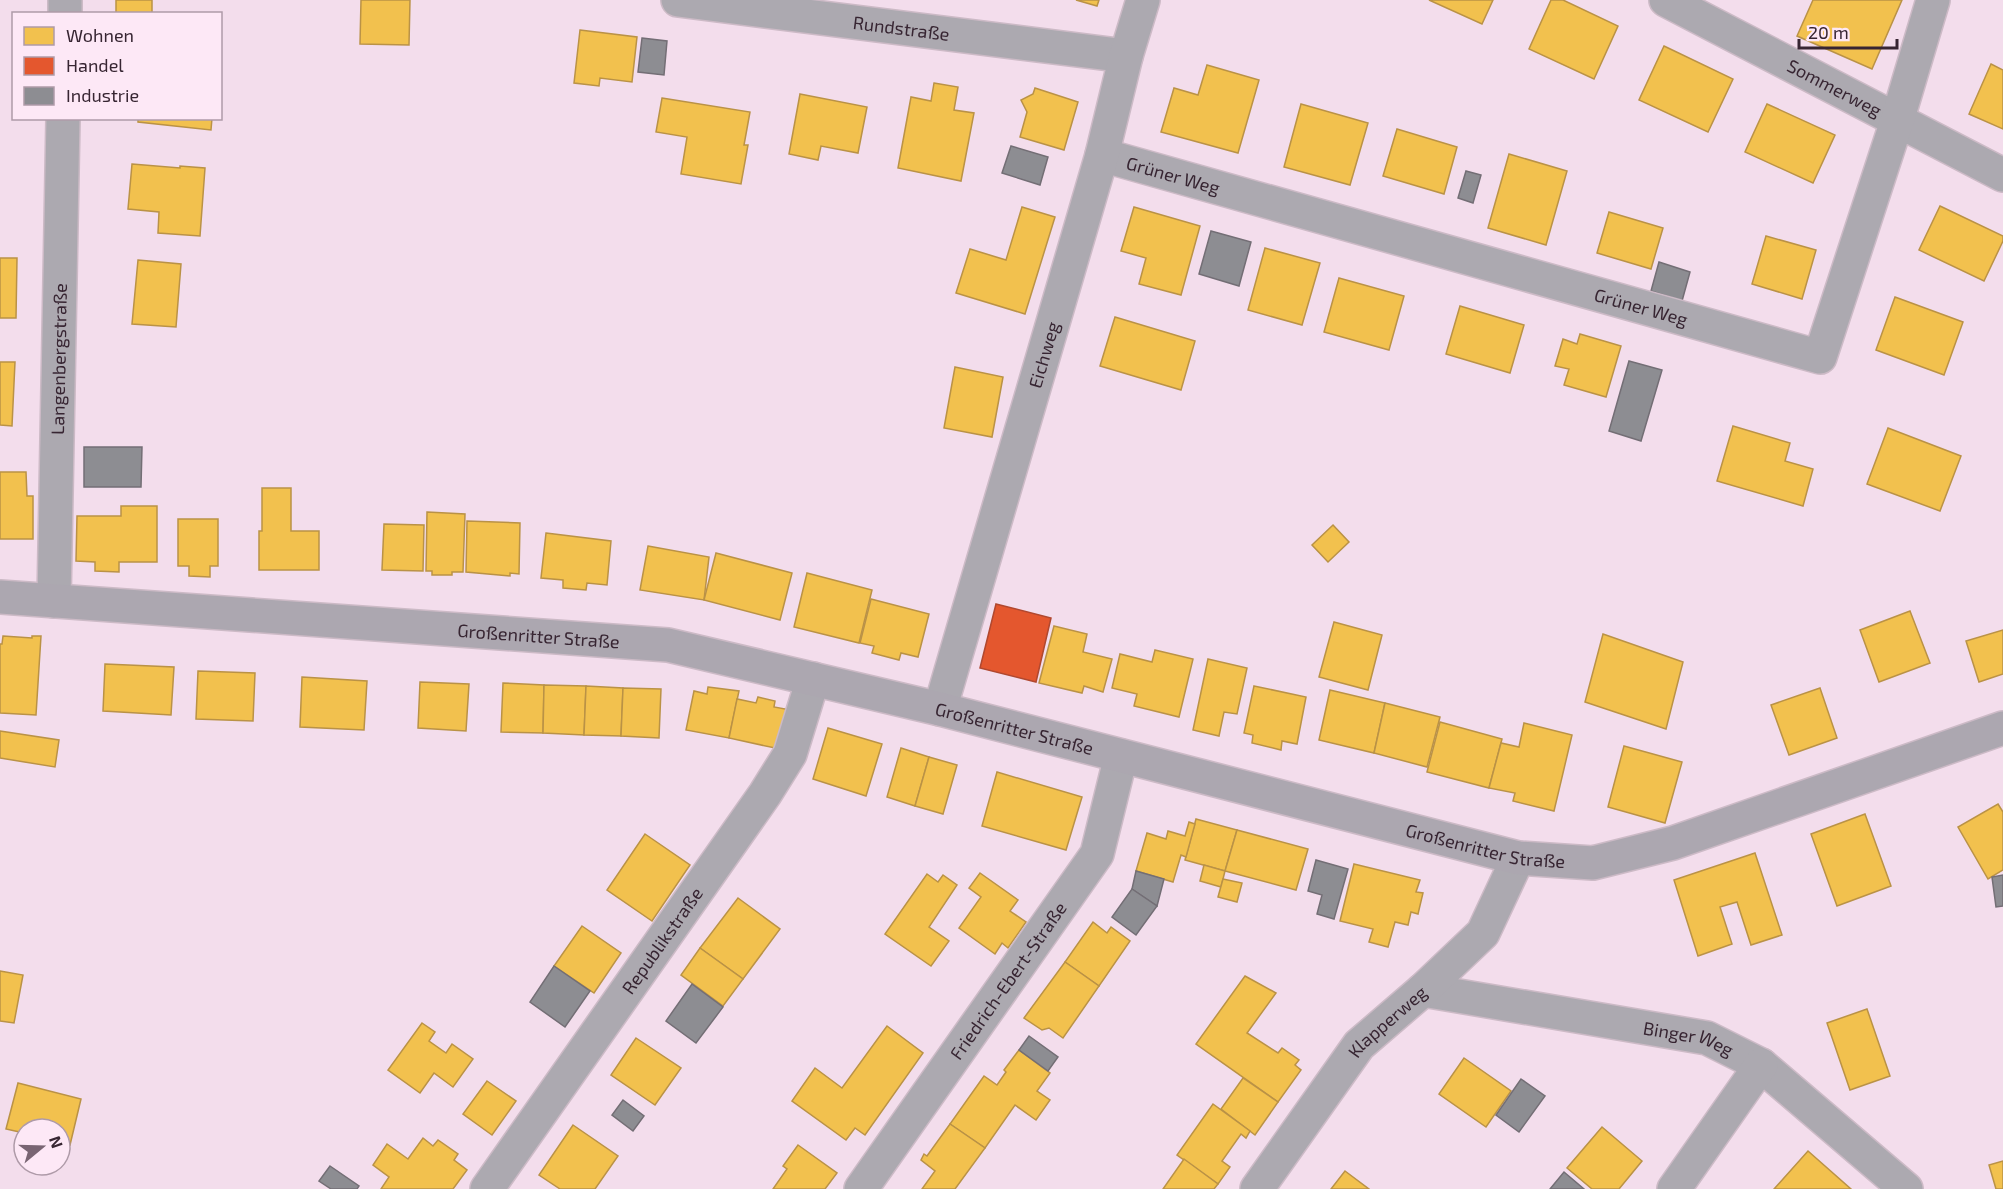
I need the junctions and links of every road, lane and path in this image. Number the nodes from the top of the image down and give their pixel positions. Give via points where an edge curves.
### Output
1 (678, 0) edge
2 (1143, 0) edge
3 (1666, 0) edge
4 (1933, 0) edge
5 (1126, 56) junction
6 (63, 120) edge
7 (1897, 121) junction
8 (1102, 155) junction
9 (2003, 176) edge
10 (0, 597) edge
11 (54, 601) junction
12 (813, 679) junction
13 (940, 709) junction
14 (2003, 728) edge
15 (1121, 756) junction
16 (1518, 858) junction
17 (1423, 990) junction
18 (1761, 1065) junction
19 (487, 1189) edge
20 (861, 1189) edge
21 (1257, 1189) edge
22 (1674, 1189) edge
23 (1906, 1189) edge

1 - 5 street, Rundstraße
2 - 5 street, Eichweg
3 - 7 street, Sommerweg
4 - 7 street, Grüner Weg
5 - 8 street, Eichweg
6 - 11 street, Langenbergstraße
7 - 8 street, Grüner Weg via 1820,357
7 - 9 street, Sommerweg
8 - 13 street, Eichweg
10 - 11 main road, Großenritter Straße
11 - 12 main road, Großenritter Straße via 668,645
12 - 13 main road, Großenritter Straße
12 - 19 street, Republikstraße via 790,754 765,794
13 - 15 main road, Großenritter Straße
14 - 16 main road, Großenritter Straße via 1673,843 1593,863
15 - 16 main road, Großenritter Straße
15 - 20 street, Friedrich-Ebert-Straße via 1097,854
16 - 17 street, Klapperweg via 1483,933
17 - 18 street, Binger Weg via 1707,1038
17 - 21 street, Klapperweg via 1359,1045
18 - 22 street
18 - 23 street, Binger Weg

